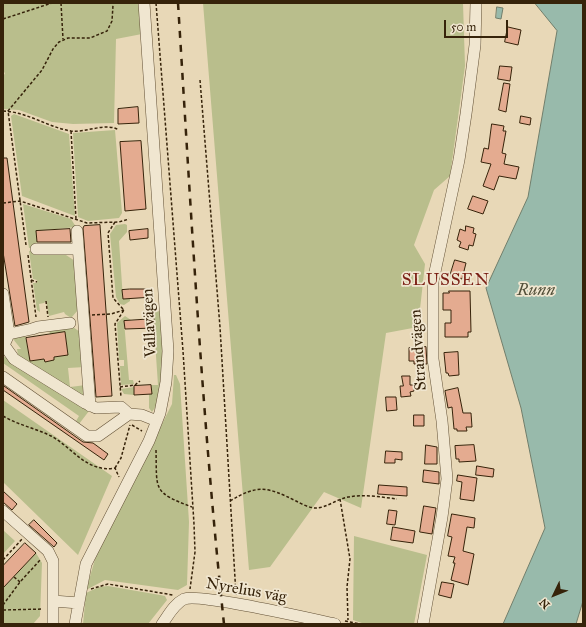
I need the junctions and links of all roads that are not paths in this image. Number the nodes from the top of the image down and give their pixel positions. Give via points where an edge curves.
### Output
1 (144, 3) edge
2 (476, 3) edge
3 (77, 225) road end
4 (36, 249) dead end
5 (78, 249) junction
6 (3, 294) edge
7 (70, 323) dead end
8 (9, 334) junction
9 (3, 377) edge
10 (90, 406) junction
11 (127, 415) junction
12 (157, 421) junction
13 (3, 511) edge
14 (79, 598) junction
15 (53, 604) junction
16 (53, 624) edge
17 (75, 624) edge
18 (162, 624) edge
19 (335, 624) edge
20 (423, 624) edge

1 - 12 street, Vallavägen via 168,351 166,382
2 - 20 street, Strandvägen via 475,45 459,160 433,281 433,359 447,479
3 - 5 street
4 - 5 street
5 - 10 street
6 - 8 street
7 - 8 street via 38,326 32,330
8 - 10 street via 4,345 14,359
9 - 11 street via 87,436 98,436
10 - 11 street
11 - 12 street via 142,415
12 - 14 street, Vallavägen via 93,548 86,564
13 - 15 street via 48,552 53,561
14 - 15 street
14 - 17 street, Vallavägen
15 - 16 street
18 - 19 street, Nyrelius väg via 184,597 253,607

